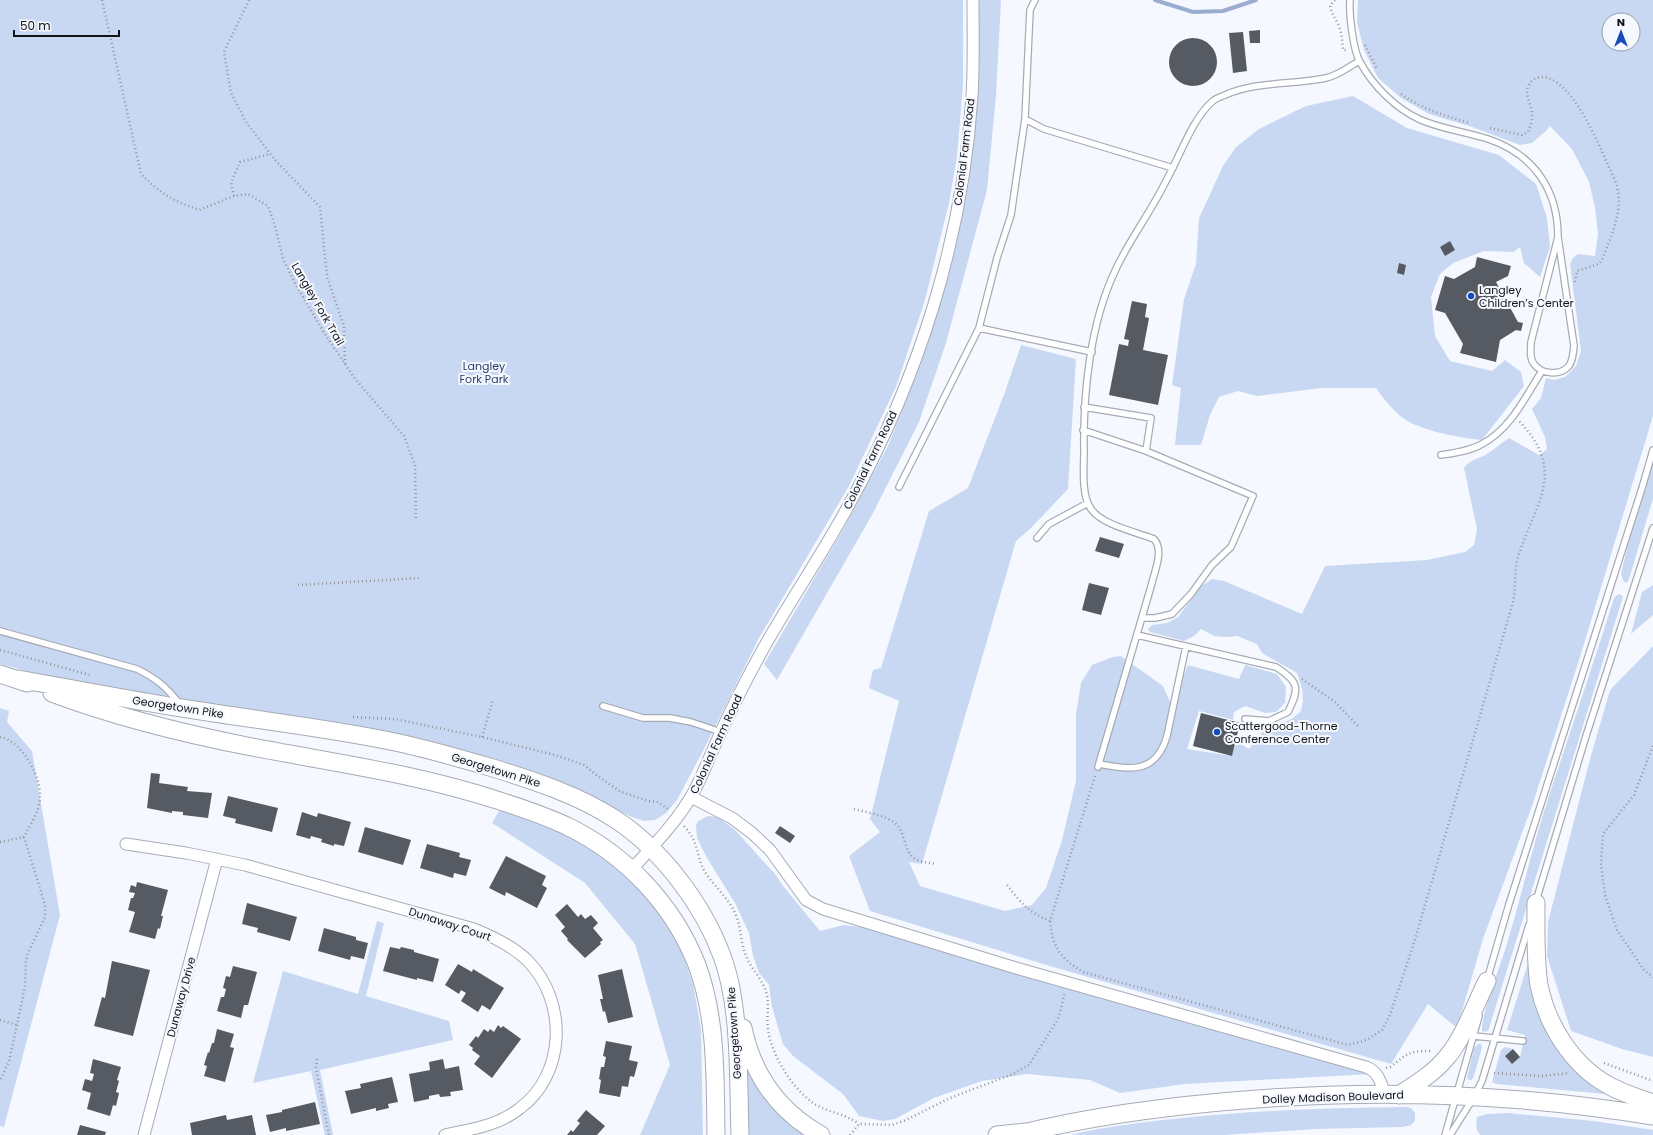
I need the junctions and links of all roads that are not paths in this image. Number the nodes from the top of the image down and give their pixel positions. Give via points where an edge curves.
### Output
1 (973, 0) edge
2 (1035, 0) edge
3 (1350, 0) edge
4 (1359, 61) junction
5 (1026, 119) junction
6 (1173, 168) junction
7 (1558, 238) junction
8 (979, 328) junction
9 (1092, 352) junction
10 (1542, 371) junction
11 (1084, 407) junction
12 (1083, 430) junction
13 (1653, 450) edge
14 (1146, 451) junction
15 (1441, 455) dead end
16 (899, 487) dead end
17 (1088, 503) junction
18 (1653, 528) edge
19 (1037, 538) dead end
20 (1142, 618) junction
21 (0, 631) edge
22 (1137, 635) junction
23 (1186, 646) junction
24 (0, 674) edge
25 (18, 679) junction
26 (603, 706) dead end
27 (183, 708) junction
28 (1245, 719) dead end
29 (721, 732) junction
30 (691, 797) junction
31 (126, 844) dead end
32 (651, 849) junction
33 (217, 859) junction
34 (631, 870) junction
35 (1536, 903) junction
36 (1487, 980) junction
37 (732, 987) junction
38 (1474, 1036) junction
39 (1495, 1038) junction
40 (1523, 1041) dead end
41 (1392, 1095) junction
42 (1456, 1097) junction
43 (1474, 1097) junction
44 (1653, 1103) edge
45 (1653, 1116) edge
46 (1022, 1133) edge
47 (144, 1135) edge
48 (445, 1135) edge
49 (716, 1135) edge
50 (740, 1135) edge
51 (821, 1135) edge
52 (998, 1135) edge
53 (1445, 1135) edge
54 (1450, 1135) edge

1 - 29 street, Colonial Farm Road via 972,97 965,163 942,273 915,364 886,432 851,502 764,648
2 - 5 lane via 1030,10
3 - 4 lane via 1349,12
4 - 6 lane via 1328,78 1236,90 1214,100 1200,114
4 - 7 lane via 1380,89 1397,106 1421,120 1488,139 1520,154 1531,164 1548,190 1557,218
5 - 6 lane via 1044,129
5 - 8 lane via 1011,215
6 - 9 lane via 1115,270 1099,316
7 - 10 lane via 1531,342 1534,364
7 - 10 lane via 1574,346 1568,367 1561,372
8 - 9 lane
8 - 16 lane
9 - 11 lane
10 - 15 lane via 1504,428 1482,444
11 - 12 lane
11 - 14 lane via 1151,418
12 - 14 lane
12 - 17 lane via 1084,483
13 - 36 lane
14 - 20 lane via 1253,496 1231,547 1212,565 1191,594 1172,614
17 - 19 lane via 1049,524
17 - 20 lane via 1098,517 1157,542 1158,560
18 - 35 lane
20 - 22 lane
21 - 27 lane via 137,669 168,689
22 - 23 lane
22 - 23 lane via 1098,766 1137,768 1157,758 1167,736
23 - 28 lane via 1276,668 1292,677 1296,688 1288,712 1269,721
24 - 25 main road, Georgetown Pike
25 - 27 main road, Georgetown Pike
25 - 34 main road, Georgetown Pike via 90,707 166,727 254,747 415,776 479,794 567,826 608,850
26 - 29 lane via 643,718 670,718 691,722
27 - 32 main road, Georgetown Pike via 389,741 490,767 589,804 623,824
29 - 30 street, Colonial Farm Road
30 - 32 street, Colonial Farm Road
30 - 41 street via 732,818 752,833 770,850 806,900 823,909 1016,968 1374,1070
31 - 33 street, Dunaway Court
32 - 34 street, Colonial Farm Road
32 - 37 main road, Georgetown Pike via 674,874 701,913 716,942
33 - 47 street, Dunaway Drive
33 - 48 street, Dunaway Court via 474,929 503,941 535,968 548,991 557,1026 556,1046 544,1081 534,1095 506,1118 489,1125
34 - 49 main road, Georgetown Pike via 653,892 672,918 687,943 701,977 713,1036
35 - 39 lane
35 - 44 main road via 1537,965 1541,994 1557,1032 1581,1065 1598,1079 1609,1086
36 - 38 lane
36 - 41 main road via 1459,1039 1444,1061 1426,1077
37 - 50 main road, Georgetown Pike
37 - 51 main road via 748,1048 762,1080 776,1099 794,1116
38 - 39 lane
38 - 42 lane
39 - 40 lane
39 - 43 lane
41 - 42 main road, Dolley Madison Boulevard
41 - 46 main road, Dolley Madison Boulevard via 1307,1096 1206,1103 1104,1116
42 - 43 main road, Dolley Madison Boulevard
42 - 53 lane
43 - 45 main road, Dolley Madison Boulevard via 1559,1104
43 - 54 lane
46 - 52 main road, Dolley Madison Boulevard

